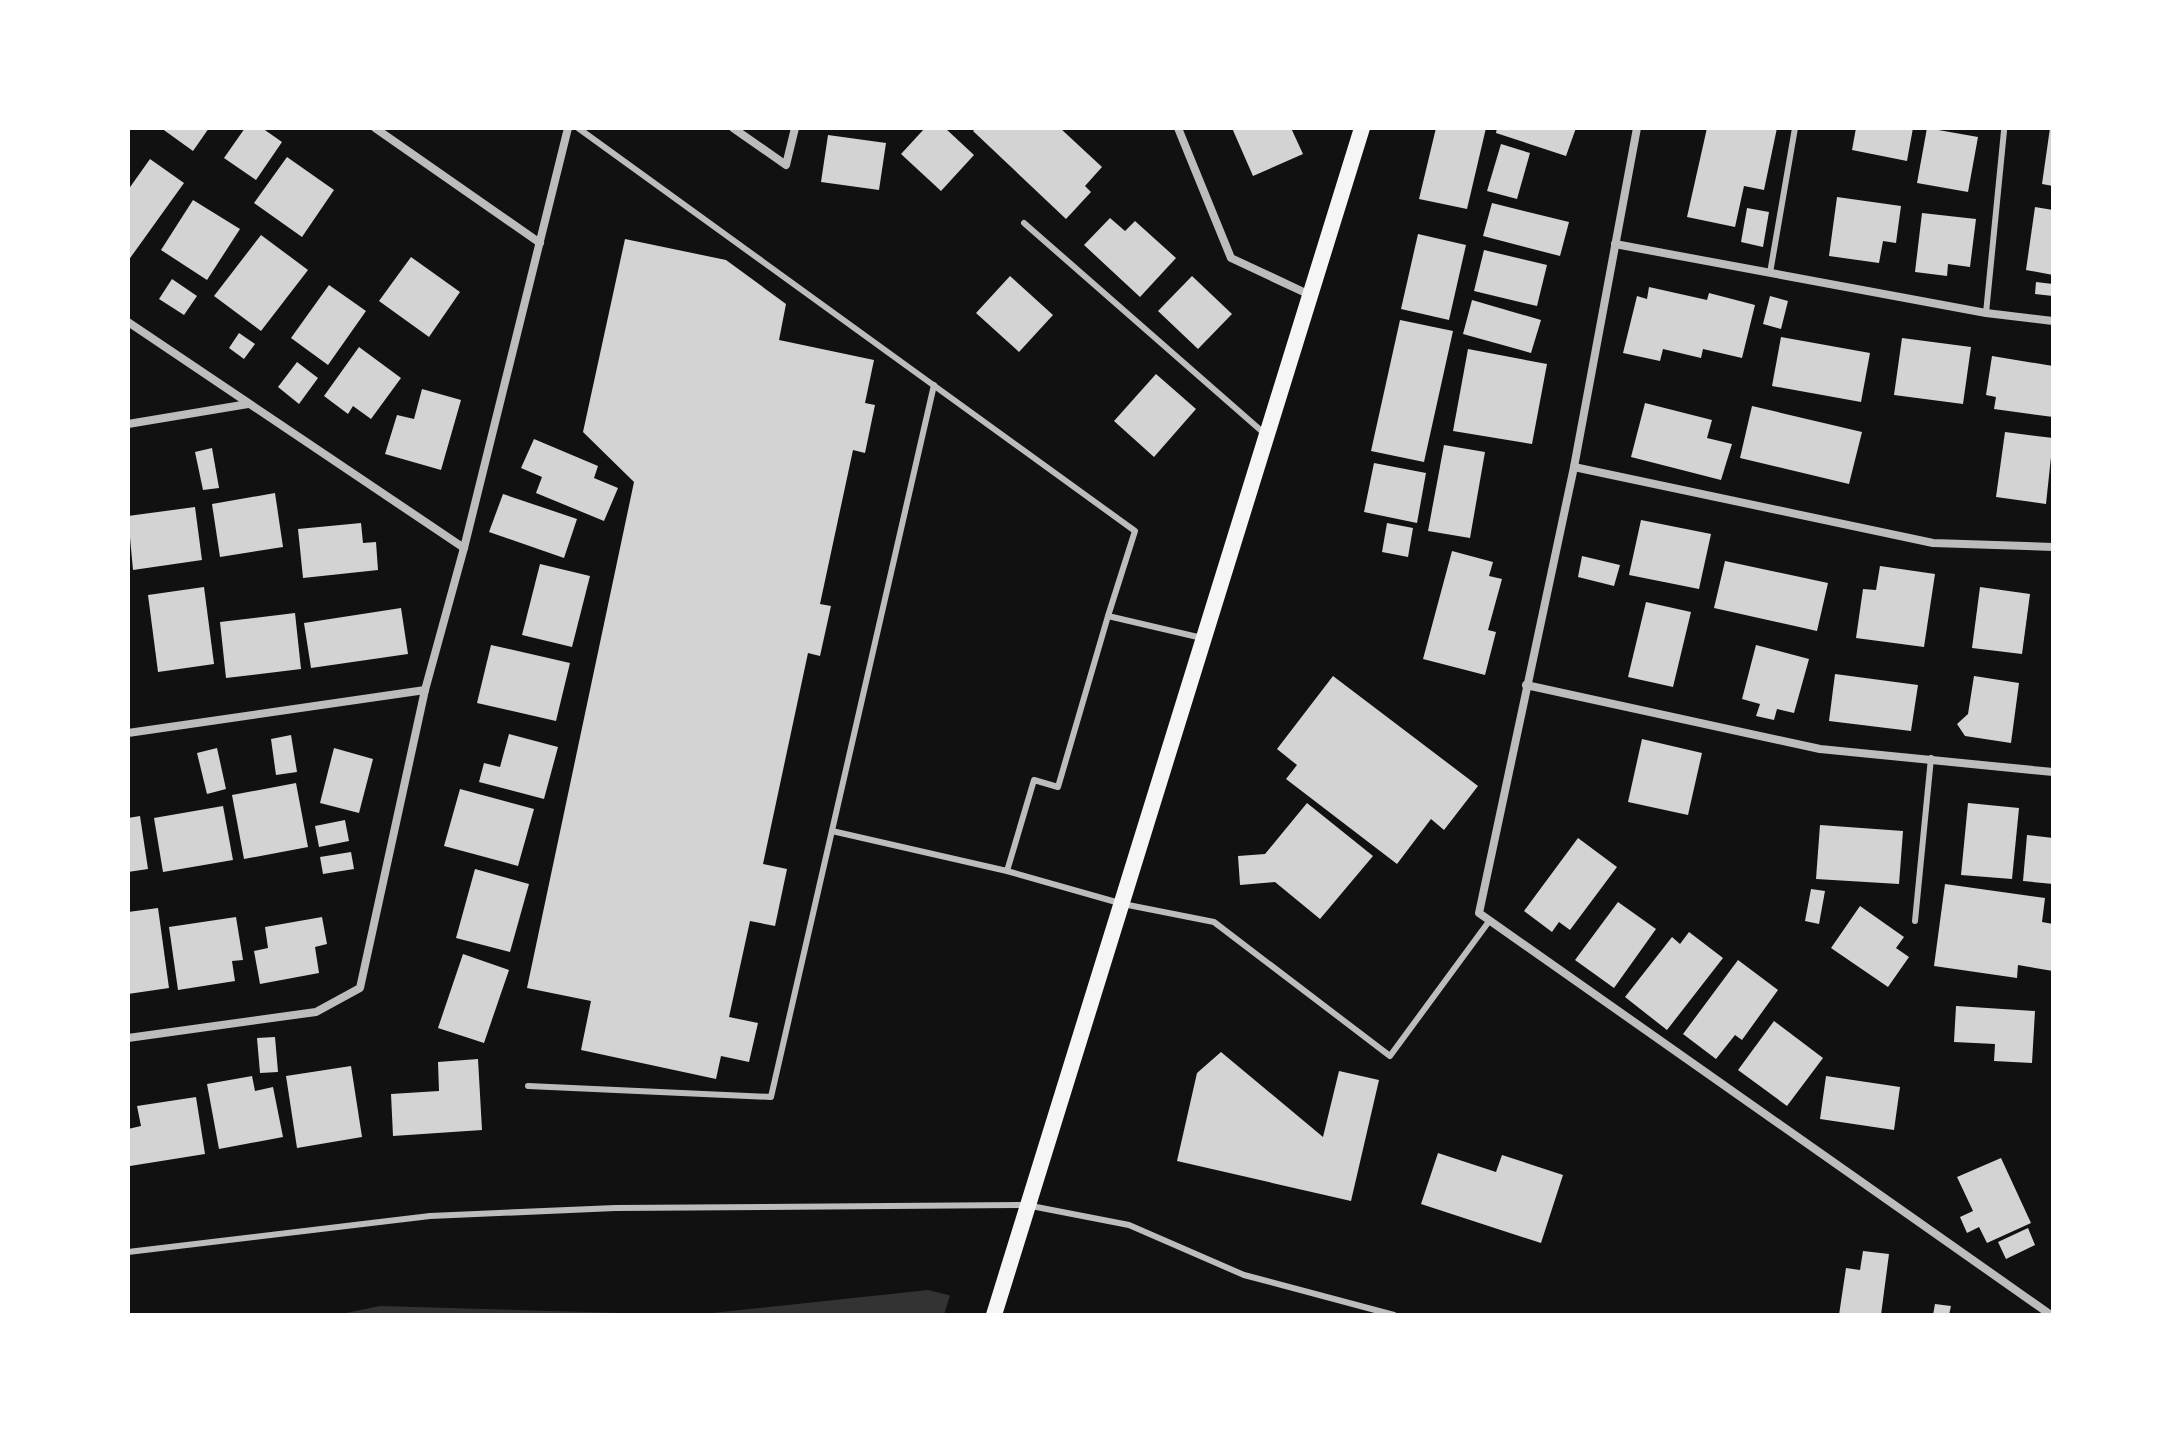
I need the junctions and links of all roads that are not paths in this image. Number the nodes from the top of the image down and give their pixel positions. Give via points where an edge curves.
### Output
1 (375, 128) edge
2 (568, 128) edge
3 (578, 128) edge
4 (733, 128) edge
5 (795, 128) edge
6 (1178, 128) edge
7 (1362, 128) edge
8 (1637, 128) edge
9 (1795, 128) edge
10 (2004, 131) dead end
11 (1024, 223) dead end
12 (540, 243) junction
13 (1615, 244) junction
14 (1770, 273) junction
15 (1310, 295) junction
16 (1986, 313) junction
17 (2053, 321) edge
18 (128, 322) edge
19 (934, 385) junction
20 (248, 404) junction
21 (128, 424) edge
22 (1266, 435) junction
23 (1574, 467) junction
24 (2053, 547) edge
25 (464, 548) junction
26 (1108, 616) junction
27 (1202, 638) junction
28 (1526, 685) junction
29 (425, 690) junction
30 (128, 733) edge
31 (1931, 758) junction
32 (2053, 772) edge
33 (832, 831) junction
34 (1007, 871) junction
35 (1123, 904) junction
36 (1490, 920) junction
37 (1915, 921) dead end
38 (128, 1038) edge
39 (528, 1086) dead end
40 (1026, 1205) junction
41 (128, 1252) edge
42 (994, 1315) edge
43 (1394, 1315) edge
44 (2051, 1315) edge

1 - 12 street
2 - 12 street
3 - 19 lane
4 - 5 street via 786,165
6 - 15 street via 1231,258
7 - 15 main road
8 - 13 street
9 - 14 lane
10 - 16 lane
11 - 22 lane
12 - 25 street
13 - 14 street
13 - 23 street
14 - 16 street
15 - 22 main road
16 - 17 street
18 - 20 street
19 - 26 lane via 1135,531
19 - 33 lane
20 - 21 street
20 - 25 street
22 - 27 main road
23 - 24 street via 1933,543
23 - 28 street
25 - 29 street
26 - 27 lane
26 - 34 lane via 1058,787 1034,780
27 - 35 main road
28 - 31 street via 1820,749
28 - 36 street via 1479,913
29 - 30 street
29 - 38 street via 360,988 316,1012
31 - 32 street
31 - 37 lane
33 - 34 lane
33 - 39 lane via 771,1097
34 - 35 lane
35 - 36 lane via 1214,922 1390,1056
35 - 40 main road
36 - 44 street
40 - 41 lane via 615,1208 430,1216
40 - 42 main road
40 - 43 lane via 1129,1225 1244,1275

